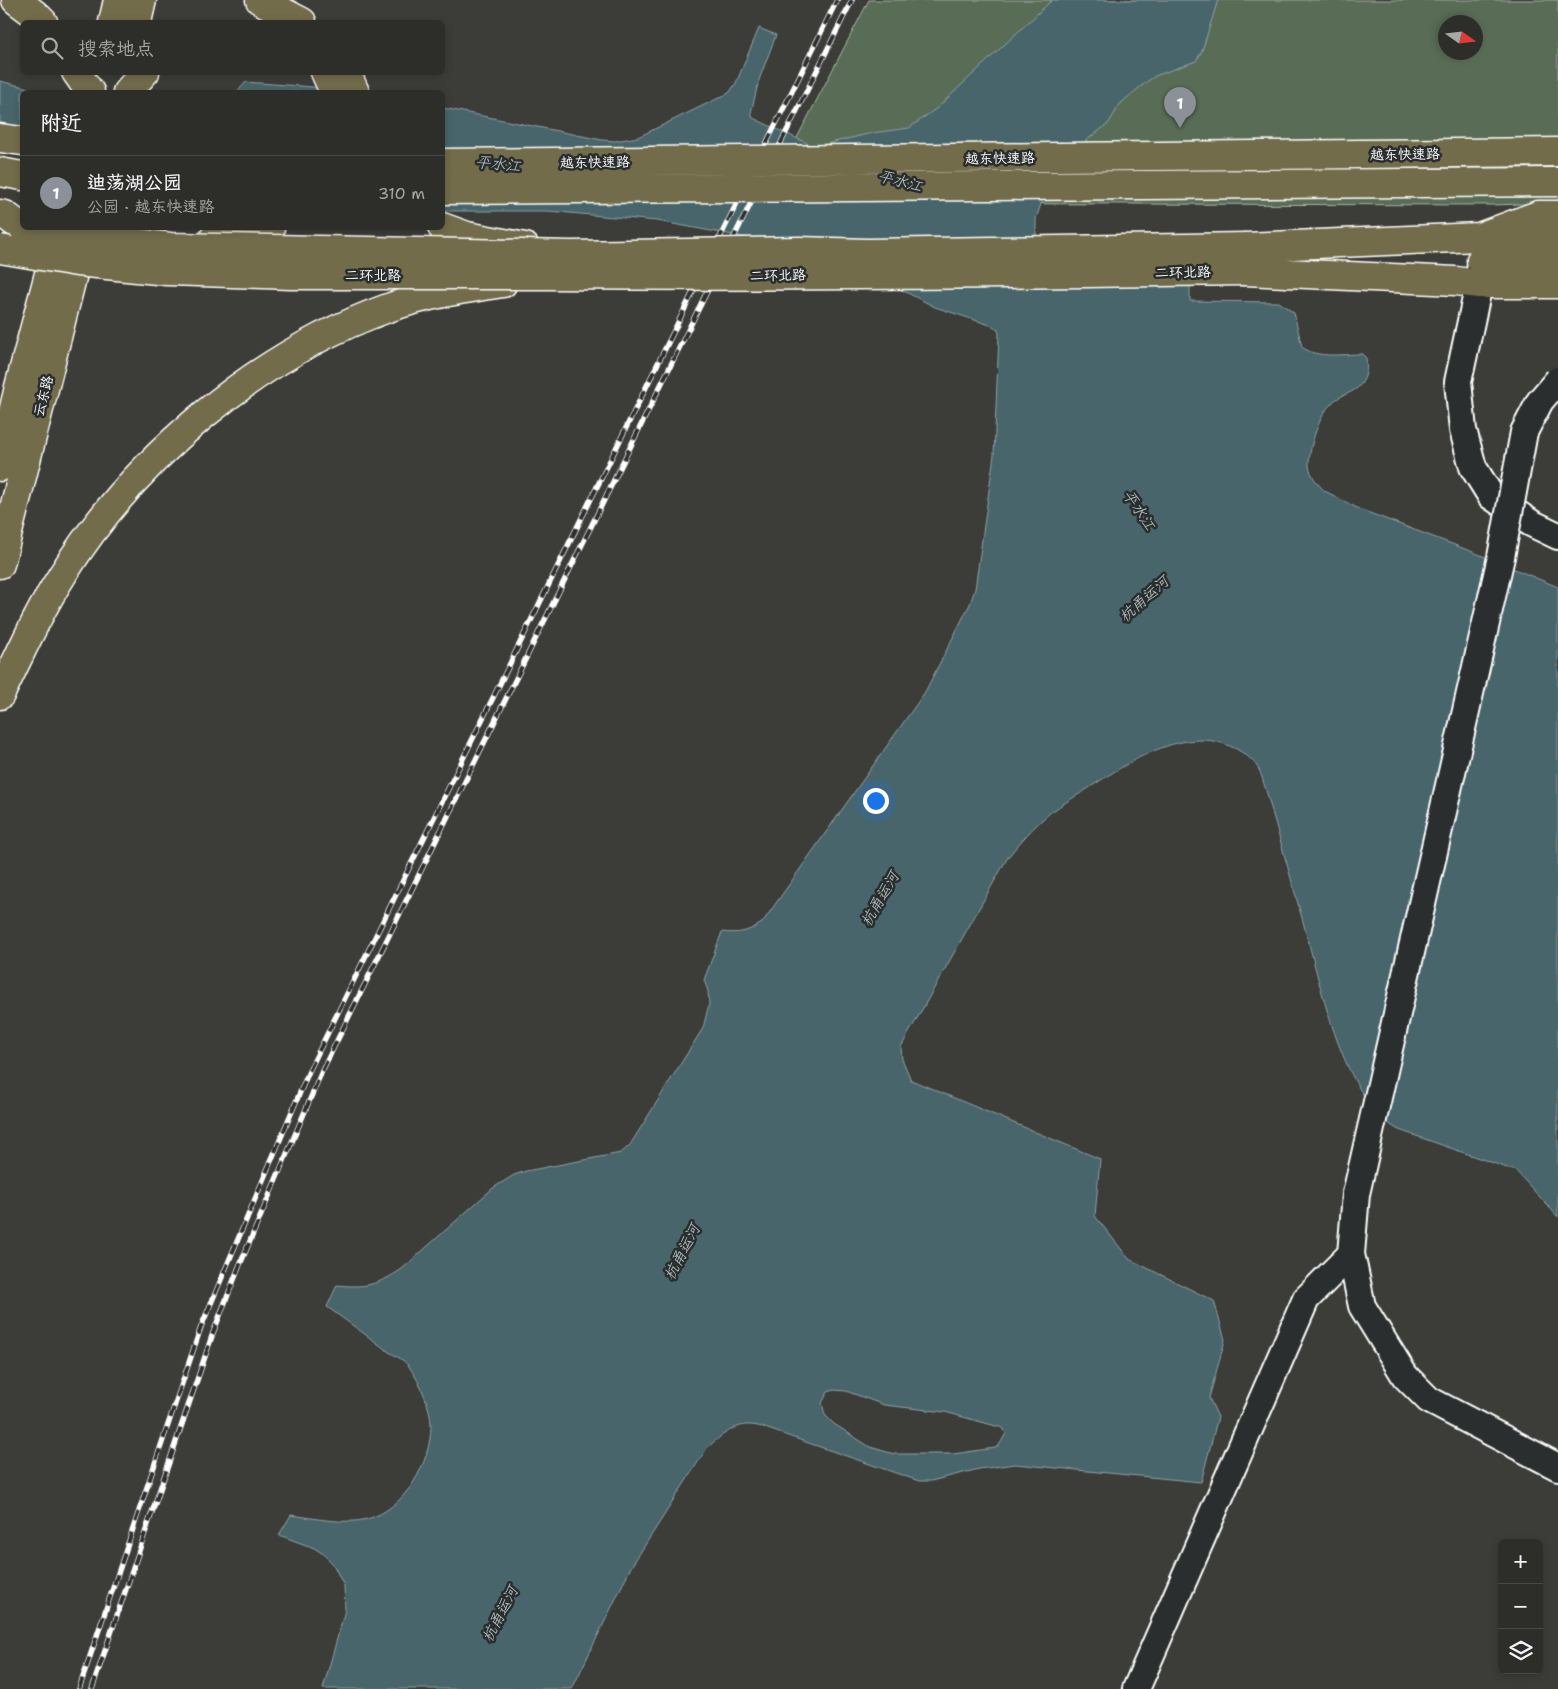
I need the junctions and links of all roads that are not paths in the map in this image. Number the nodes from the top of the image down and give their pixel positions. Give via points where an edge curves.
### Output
1 (16, 0) edge
2 (118, 0) edge
3 (142, 0) edge
4 (265, 3) edge
5 (41, 20) edge
6 (113, 20) edge
7 (137, 20) edge
8 (298, 20) edge
9 (78, 75) edge
10 (99, 75) edge
11 (124, 75) edge
12 (142, 75) edge
13 (333, 79) edge
14 (89, 90) edge
15 (96, 90) edge
16 (121, 90) edge
17 (129, 90) edge
18 (352, 90) edge
19 (0, 138) edge
20 (20, 141) edge
21 (1558, 152) edge
22 (445, 163) edge
23 (0, 172) edge
24 (20, 176) edge
25 (1558, 182) edge
26 (445, 190) edge
27 (0, 214) edge
28 (1558, 215) edge
29 (12, 227) edge
30 (445, 228) edge
31 (36, 230) edge
32 (60, 230) edge
33 (84, 230) edge
34 (266, 230) edge
35 (1558, 236) edge
36 (170, 247) junction
37 (0, 249) edge
38 (570, 255) junction
39 (1245, 259) junction
40 (1480, 260) junction
41 (1558, 260) edge
42 (548, 275) junction
43 (1558, 284) edge
44 (1558, 380) edge
45 (0, 467) edge
46 (1558, 536) edge
47 (0, 564) edge
48 (0, 695) edge
49 (1351, 1254) junction
50 (1558, 1467) edge
51 (1136, 1689) edge

1 - 5 main road
2 - 6 main road
3 - 7 main road
4 - 8 main road
9 - 14 main road
10 - 15 main road
11 - 16 main road
12 - 17 main road
13 - 18 main road
19 - 20 main road
21 - 22 main road, 越东快速路, bridge
23 - 24 main road
25 - 26 main road, 越东快速路, bridge
27 - 29 main road via 5,215
28 - 40 main road, 二环北路 via 1538,215
30 - 38 main road, bridge via 467,236
31 - 36 main road, 二环北路, bridge
32 - 45 main road, 云东路
33 - 47 main road, 云东路
34 - 36 main road, bridge via 242,236 203,238
35 - 40 main road
36 - 38 main road, 二环北路, bridge
37 - 42 main road, 二环北路, bridge via 77,262 167,270 291,275
38 - 39 main road, 二环北路, bridge via 799,251
39 - 40 main road, 二环北路
39 - 40 main road, 二环北路 via 1456,281
39 - 42 main road, 二环北路, bridge via 957,275
40 - 41 main road
40 - 43 main road, 二环北路
40 - 46 street via 1458,382 1463,430 1473,467 1491,496 1530,523
42 - 48 main road, bridge via 439,293 389,307 344,326 290,355 209,409 168,445 103,518 63,574 34,624
44 - 49 street, bridge via 1540,402 1524,432 1499,566 1356,1194
49 - 50 street via 1362,1306 1406,1376 1429,1400
49 - 51 street via 1306,1299

